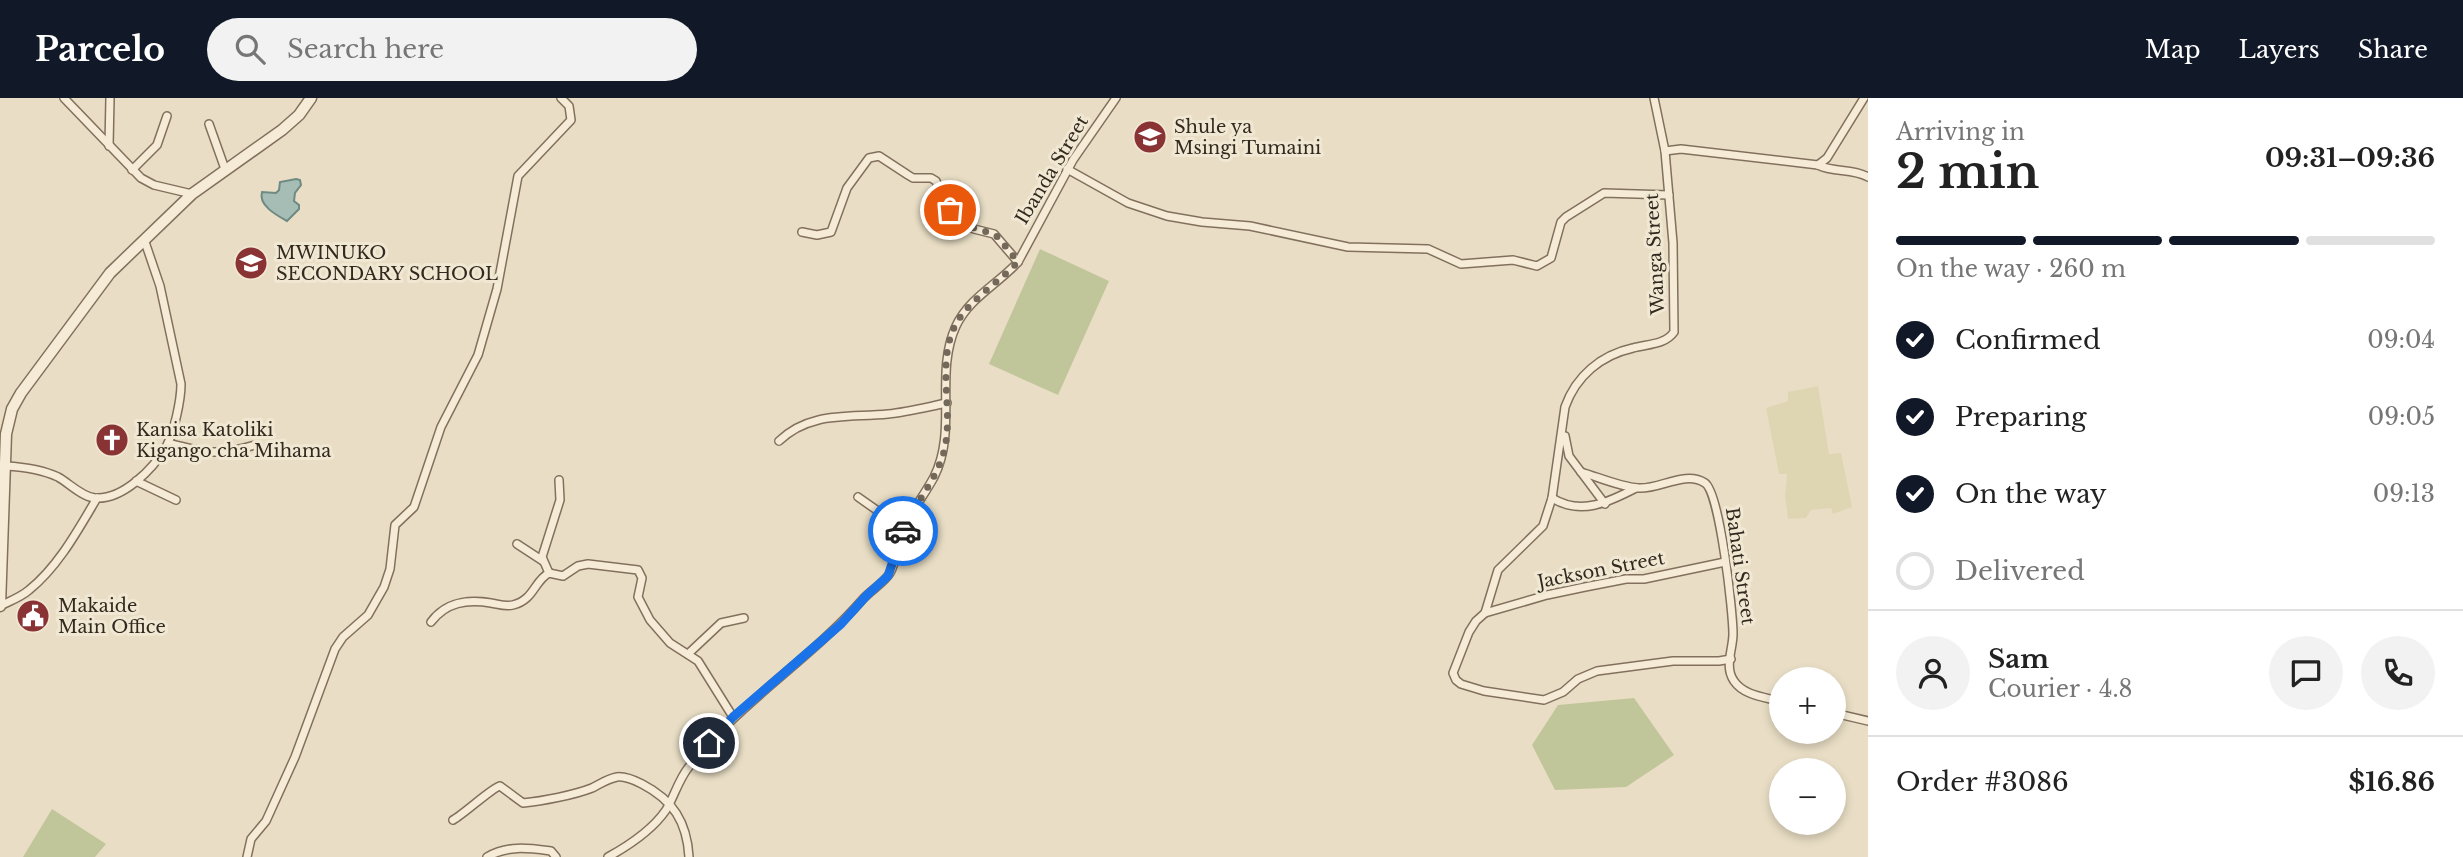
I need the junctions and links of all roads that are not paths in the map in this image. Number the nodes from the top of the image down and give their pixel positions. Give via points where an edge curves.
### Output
1 (64, 98) edge
2 (110, 98) edge
3 (311, 98) edge
4 (561, 98) edge
5 (1116, 98) edge
6 (1654, 98) edge
7 (1864, 98) edge
8 (167, 116) dead end
9 (209, 124) dead end
10 (110, 146) junction
11 (1665, 151) junction
12 (1818, 165) junction
13 (225, 169) junction
14 (1067, 169) junction
15 (132, 170) junction
16 (1868, 177) edge
17 (192, 194) junction
18 (1669, 195) junction
19 (802, 232) dead end
20 (144, 239) junction
21 (1018, 262) junction
22 (947, 403) junction
23 (1563, 429) junction
24 (779, 441) dead end
25 (168, 443) junction
26 (255, 445) dead end
27 (6, 466) junction
28 (1581, 472) junction
29 (559, 480) dead end
30 (136, 481) junction
31 (1636, 488) junction
32 (858, 497) dead end
33 (97, 498) junction
34 (1552, 498) junction
35 (176, 500) dead end
36 (1605, 504) junction
37 (907, 522) junction
38 (517, 544) dead end
39 (543, 561) junction
40 (1725, 562) junction
41 (550, 573) junction
42 (0, 606) edge
43 (1485, 613) junction
44 (744, 618) dead end
45 (431, 622) dead end
46 (696, 645) junction
47 (688, 654) junction
48 (1731, 659) junction
49 (701, 667) junction
50 (1769, 698) edge
51 (1846, 716) edge
52 (733, 717) junction
53 (1868, 722) edge
54 (670, 803) junction
55 (453, 820) dead end
56 (247, 857) edge
57 (487, 857) edge
58 (556, 857) edge
59 (608, 857) edge
60 (689, 857) edge

1 - 10 street
2 - 10 street
3 - 13 street via 282,130
4 - 56 street via 569,106 571,120 518,176 497,289 480,350 442,427 414,508 396,525 384,587 368,615 335,649 295,757 266,821 251,839
5 - 14 street, Ibanda Street
6 - 11 street, Wanga Street
7 - 12 street
8 - 15 street via 156,145
9 - 13 street
10 - 15 street
11 - 12 street
11 - 18 street, Wanga Street
12 - 16 street
13 - 17 street
14 - 18 street via 1128,203 1167,216 1250,226 1348,247 1428,249 1461,264 1513,260 1537,266 1551,258 1566,217 1597,195
14 - 21 street, Ibanda Street
15 - 17 street via 154,185
17 - 20 street
18 - 23 street, Wanga Street via 1674,332 1664,341 1616,352 1595,365 1570,393
19 - 21 street via 831,232 847,188 869,158 879,156 914,178 931,177 961,221 994,234
20 - 25 street via 160,286 181,384
20 - 27 street via 97,290 21,393 9,422
21 - 22 street, Ibanda Street via 985,290 957,324 950,341
22 - 24 street via 890,414 824,417
22 - 37 street, Ibanda Street via 943,455
23 - 28 street via 1569,456
23 - 34 street, Wanga Street
25 - 26 street via 212,453
25 - 30 street
27 - 33 street via 39,470
27 - 42 street
28 - 31 street, Bahati Street
28 - 36 street
29 - 39 street via 560,500
30 - 33 street
30 - 35 street
31 - 36 street
31 - 40 street, Bahati Street via 1689,479 1704,482 1713,493
32 - 37 street via 889,523
33 - 42 street via 41,578
34 - 36 street via 1572,506
34 - 43 street, Wanga Street via 1540,531 1498,570
37 - 52 street, Ibanda Street via 888,576 841,624
38 - 39 street
39 - 41 street
40 - 43 street, Jackson Street via 1547,595
40 - 48 street, Bahati Street via 1733,628
41 - 45 street via 517,604 452,604
41 - 47 street via 563,576 578,566 593,564 639,571 638,597 646,613 662,636
43 - 48 street, Wanga Street via 1469,632 1454,673 1456,680 1530,700 1563,692 1597,671
44 - 46 street via 721,623
46 - 47 street
46 - 49 street
47 - 49 street
48 - 50 street via 1734,682
49 - 52 street
51 - 53 street
52 - 54 street, Ibanda Street via 687,770
54 - 55 street via 661,794 621,777 586,790 523,803 500,786
54 - 59 street, Ibanda Street via 626,847
54 - 60 street via 682,824
57 - 58 street via 513,848 551,851

